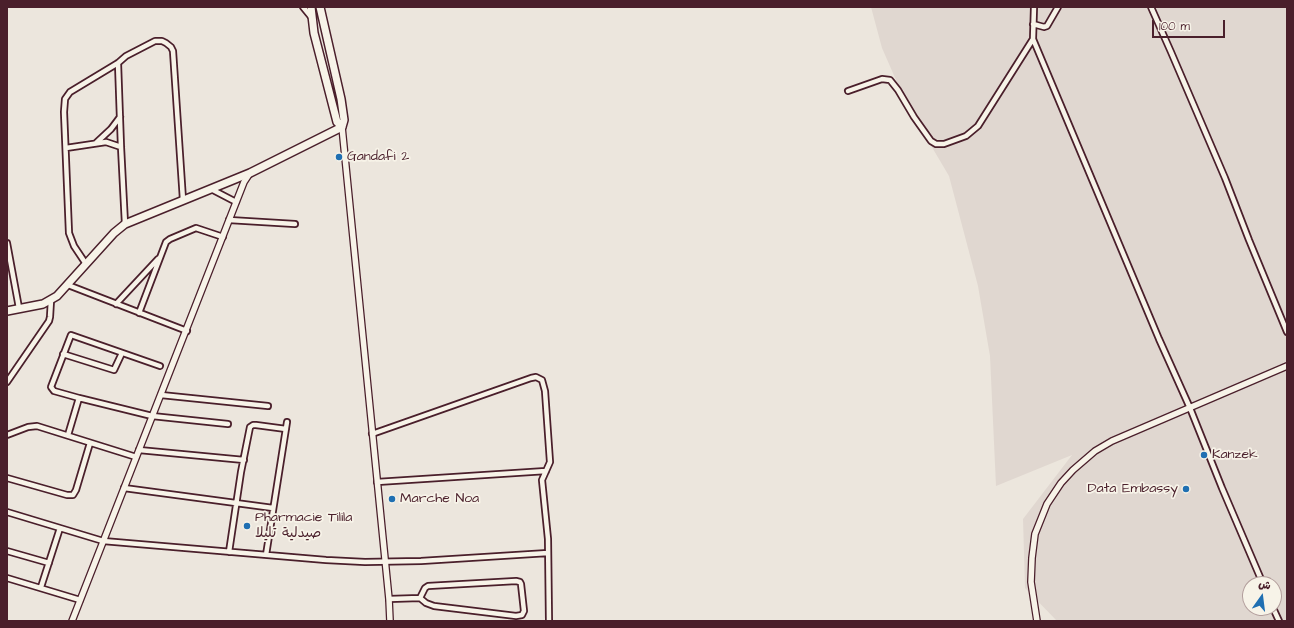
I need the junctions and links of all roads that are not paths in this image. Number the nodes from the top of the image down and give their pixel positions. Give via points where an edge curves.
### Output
1 (303, 7) edge
2 (311, 7) edge
3 (320, 7) edge
4 (1030, 7) edge
5 (1034, 7) edge
6 (1058, 7) edge
7 (1151, 7) edge
8 (1033, 16) junction
9 (312, 18) junction
10 (1033, 24) junction
11 (1033, 39) junction
12 (118, 63) junction
13 (848, 91) dead end
14 (121, 116) junction
15 (342, 127) junction
16 (96, 143) junction
17 (121, 147) junction
18 (66, 148) junction
19 (250, 173) junction
20 (211, 189) junction
21 (183, 200) junction
22 (236, 202) junction
23 (229, 220) junction
24 (125, 224) junction
25 (295, 224) dead end
26 (223, 237) junction
27 (7, 243) edge
28 (159, 258) junction
29 (86, 264) junction
30 (68, 285) junction
31 (51, 300) junction
32 (116, 304) junction
33 (19, 308) junction
34 (7, 311) edge
35 (139, 313) junction
36 (187, 331) junction
37 (1287, 332) edge
38 (122, 353) junction
39 (63, 354) junction
40 (160, 366) dead end
41 (1287, 366) edge
42 (7, 382) edge
43 (161, 395) junction
44 (79, 398) junction
45 (268, 406) dead end
46 (1190, 408) junction
47 (152, 416) junction
48 (287, 422) dead end
49 (228, 424) dead end
50 (286, 429) junction
51 (7, 434) edge
52 (372, 434) junction
53 (68, 435) junction
54 (90, 443) junction
55 (139, 450) junction
56 (136, 457) junction
57 (244, 460) junction
58 (546, 471) junction
59 (7, 478) edge
60 (377, 482) junction
61 (124, 488) junction
62 (237, 503) junction
63 (273, 508) junction
64 (7, 512) edge
65 (60, 528) junction
66 (103, 541) junction
67 (7, 551) edge
68 (229, 552) junction
69 (548, 553) junction
70 (266, 555) junction
71 (385, 562) junction
72 (49, 563) junction
73 (1260, 576) edge
74 (7, 578) edge
75 (41, 587) junction
76 (420, 598) junction
77 (389, 599) junction
78 (80, 600) junction
79 (72, 621) edge
80 (390, 621) edge
81 (549, 621) edge
82 (1037, 621) edge

1 - 9 street
2 - 9 main road
3 - 15 main road via 341,99 344,120
4 - 8 street
5 - 8 street
6 - 10 street via 1047,26
7 - 37 street via 1225,178
8 - 10 street
9 - 15 main road via 337,122
10 - 11 street
11 - 13 street via 978,126 966,136 944,144 931,141 890,80 882,79
11 - 46 street
12 - 14 street
12 - 18 street via 66,97
12 - 21 street via 126,56 155,42 162,41 171,47
14 - 16 street via 111,130
14 - 17 street
15 - 19 main road
15 - 52 street
16 - 17 street via 111,143
16 - 18 street
17 - 24 street
18 - 29 street via 69,233
19 - 20 main road
19 - 22 street
20 - 21 main road
20 - 22 street
21 - 24 main road
22 - 23 street
23 - 25 street
23 - 26 street
24 - 29 main road
26 - 28 street via 194,228 166,242
26 - 36 street
27 - 33 street
28 - 32 street
28 - 35 street
29 - 30 main road
30 - 31 main road
30 - 32 street
31 - 33 main road
31 - 42 street via 49,321
32 - 35 street
33 - 34 main road
35 - 36 street
36 - 43 street
38 - 39 street via 114,370
38 - 39 street via 72,335 69,336
38 - 40 street
39 - 44 street via 52,388 54,391
41 - 46 street
43 - 45 street
43 - 47 street
44 - 47 street
44 - 53 street
46 - 73 street
46 - 82 street via 1112,441 1079,463 1060,483 1044,511 1035,534 1031,582
47 - 49 street
47 - 55 street
48 - 50 street
50 - 57 street via 251,426
50 - 63 street
51 - 53 street via 37,426
52 - 58 street via 536,377 542,380 546,391 550,462
52 - 60 street
53 - 54 street
54 - 56 street
54 - 59 street via 73,495 67,496
55 - 56 street
55 - 57 street
56 - 61 street
57 - 62 street
58 - 60 street
58 - 69 street via 542,480
60 - 71 street
61 - 62 street
61 - 66 street
62 - 63 street
62 - 68 street
63 - 70 street
64 - 65 street
65 - 66 street
65 - 72 street
66 - 68 street
66 - 78 street
67 - 72 street
68 - 70 street
69 - 71 street
69 - 81 street
70 - 71 street
71 - 77 street
72 - 75 street
74 - 75 street
75 - 78 street
76 - 76 street via 434,606 516,616 522,616 524,611 521,584 516,581 428,586
76 - 77 street
77 - 80 street
78 - 79 street

